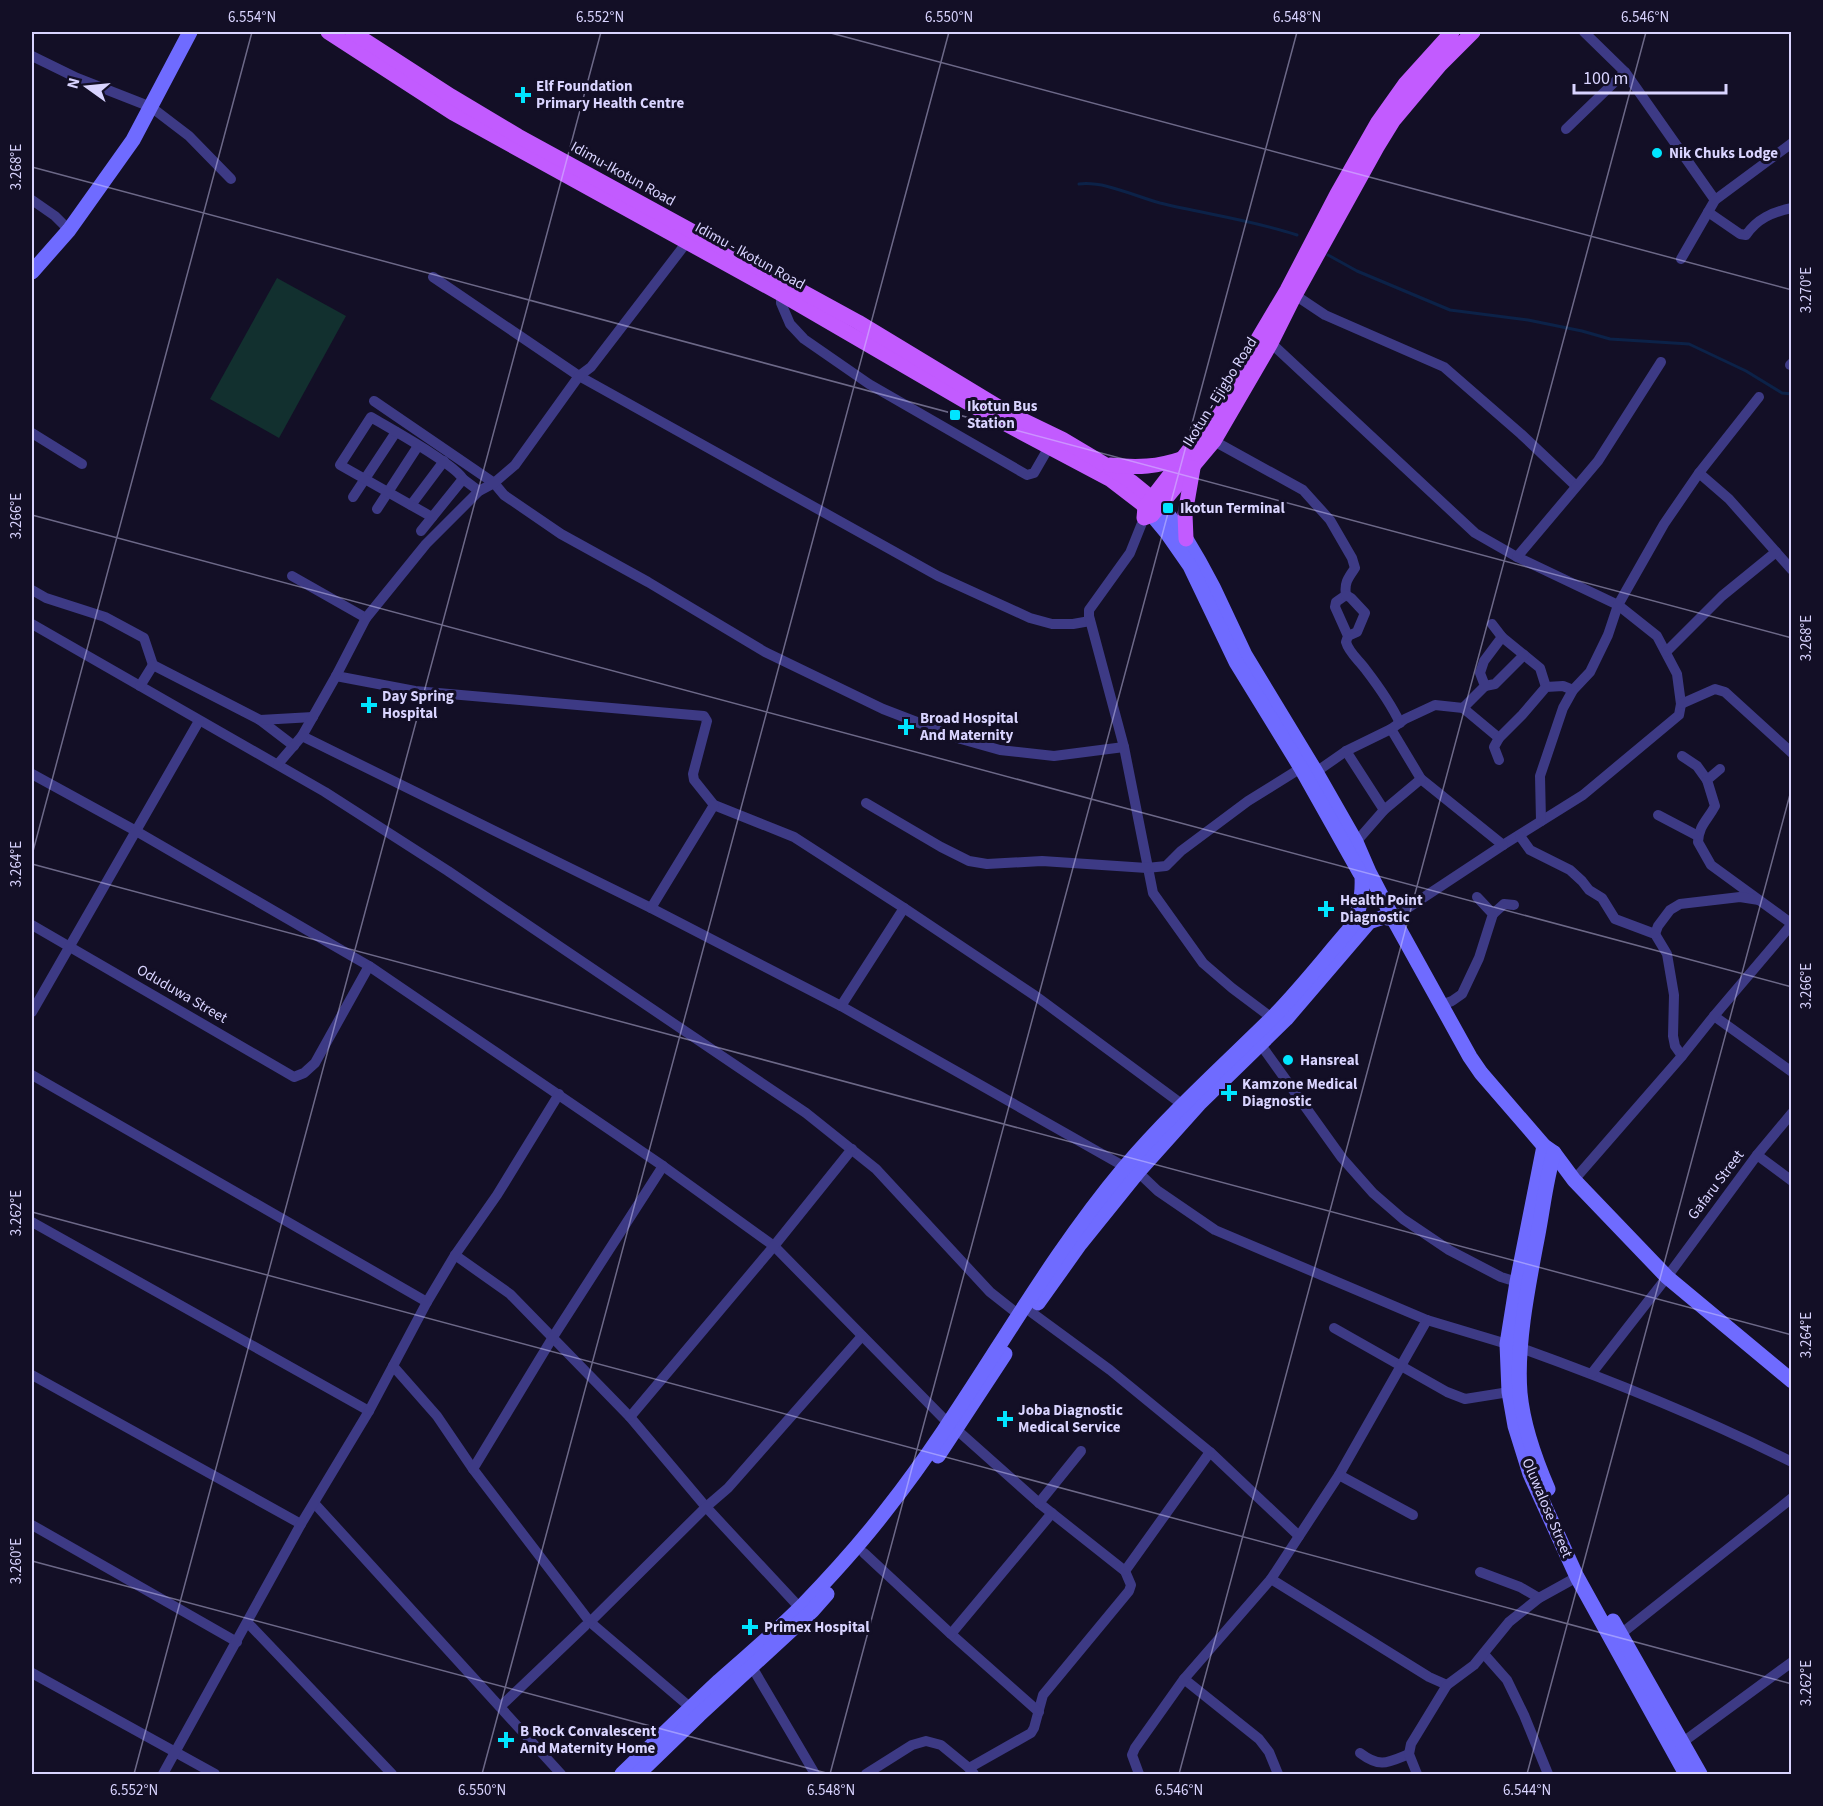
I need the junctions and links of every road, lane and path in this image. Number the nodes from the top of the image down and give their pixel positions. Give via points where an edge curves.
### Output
1 (190, 32) edge
2 (328, 32) edge
3 (352, 32) edge
4 (1452, 32) edge
5 (1473, 32) edge
6 (1584, 32) edge
7 (32, 56) edge
8 (1625, 72) junction
9 (151, 107) junction
10 (1566, 129) dead end
11 (1791, 143) edge
12 (231, 179) dead end
13 (32, 200) edge
14 (1715, 200) junction
15 (1791, 208) edge
16 (1708, 212) junction
17 (661, 222) junction
18 (69, 230) junction
19 (687, 242) junction
20 (1681, 260) dead end
21 (32, 272) edge
22 (433, 277) dead end
23 (781, 294) junction
24 (1295, 295) junction
25 (1271, 343) junction
26 (1661, 362) dead end
27 (579, 376) junction
28 (1759, 398) dead end
29 (374, 401) dead end
30 (396, 432) junction
31 (32, 433) edge
32 (1214, 441) junction
33 (418, 446) junction
34 (1049, 447) junction
35 (444, 461) junction
36 (1189, 462) junction
37 (82, 464) dead end
38 (1104, 464) junction
39 (1699, 473) junction
40 (365, 479) junction
41 (463, 479) junction
42 (494, 483) junction
43 (1576, 486) junction
44 (479, 491) junction
45 (388, 493) junction
46 (353, 497) dead end
47 (411, 506) junction
48 (377, 509) dead end
49 (1151, 509) junction
50 (432, 518) junction
51 (420, 531) dead end
52 (1186, 539) junction
53 (1776, 552) junction
54 (1517, 557) junction
55 (1791, 570) edge
56 (292, 576) dead end
57 (32, 590) edge
58 (1346, 595) junction
59 (1618, 606) junction
60 (366, 618) junction
61 (1090, 621) junction
62 (32, 624) edge
63 (1492, 624) dead end
64 (1348, 636) junction
65 (1502, 637) junction
66 (1666, 652) junction
67 (1524, 655) junction
68 (153, 664) junction
69 (336, 676) junction
70 (140, 686) junction
71 (1485, 686) junction
72 (1546, 687) junction
73 (1573, 690) junction
74 (1681, 704) junction
75 (1463, 708) junction
76 (313, 717) junction
77 (260, 720) junction
78 (199, 721) junction
79 (1396, 726) junction
80 (302, 736) junction
81 (1499, 738) junction
82 (294, 746) junction
83 (1124, 747) junction
84 (1346, 751) junction
85 (1791, 753) edge
86 (1682, 756) dead end
87 (1499, 760) dead end
88 (278, 764) junction
89 (1301, 768) junction
90 (1720, 769) dead end
91 (1316, 772) junction
92 (32, 774) edge
93 (1421, 779) junction
94 (1707, 780) junction
95 (866, 803) dead end
96 (714, 805) junction
97 (1384, 810) junction
98 (1658, 815) dead end
99 (1541, 821) junction
100 (136, 831) junction
101 (1520, 836) junction
102 (1698, 836) junction
103 (1356, 842) junction
104 (1503, 845) junction
105 (1147, 868) junction
106 (1362, 877) junction
107 (1477, 897) dead end
108 (1761, 900) junction
109 (1514, 905) dead end
110 (651, 908) junction
111 (904, 908) junction
112 (1359, 908) junction
113 (1383, 912) junction
114 (1493, 914) junction
115 (1791, 924) edge
116 (32, 925) edge
117 (1655, 934) junction
118 (69, 946) junction
119 (369, 966) junction
120 (1441, 1005) junction
121 (841, 1006) junction
122 (32, 1012) edge
123 (1714, 1016) junction
124 (1272, 1018) junction
125 (1261, 1045) junction
126 (1682, 1056) junction
127 (1791, 1072) edge
128 (32, 1075) edge
129 (559, 1094) junction
130 (1183, 1105) junction
131 (1791, 1113) edge
132 (852, 1149) junction
133 (1548, 1152) junction
134 (1757, 1155) junction
135 (663, 1166) junction
136 (1131, 1170) junction
137 (1570, 1175) junction
138 (1791, 1182) edge
139 (32, 1222) edge
140 (774, 1246) junction
141 (455, 1255) junction
142 (1667, 1277) junction
143 (1517, 1282) junction
144 (427, 1302) junction
145 (1025, 1313) junction
146 (1427, 1320) junction
147 (1334, 1328) dead end
148 (862, 1335) junction
149 (553, 1337) junction
150 (1514, 1346) junction
151 (393, 1366) junction
152 (1401, 1367) junction
153 (1592, 1373) junction
154 (32, 1375) edge
155 (1791, 1381) edge
156 (1509, 1392) junction
157 (369, 1411) junction
158 (630, 1417) junction
159 (953, 1426) junction
160 (1081, 1451) dead end
161 (1210, 1452) junction
162 (1791, 1462) edge
163 (472, 1469) junction
164 (1340, 1475) junction
165 (1791, 1498) edge
166 (1039, 1503) junction
167 (315, 1504) junction
168 (706, 1507) junction
169 (1052, 1513) junction
170 (889, 1514) junction
171 (1413, 1515) dead end
172 (301, 1524) junction
173 (32, 1525) edge
174 (1299, 1536) junction
175 (864, 1553) junction
176 (1125, 1571) junction
177 (1480, 1572) dead end
178 (1577, 1577) junction
179 (1271, 1580) junction
180 (1539, 1598) junction
181 (800, 1608) junction
182 (248, 1623) junction
183 (587, 1624) junction
184 (951, 1634) junction
185 (1616, 1638) junction
186 (237, 1642) junction
187 (1484, 1654) junction
188 (1791, 1662) edge
189 (752, 1667) junction
190 (32, 1673) edge
191 (1184, 1680) junction
192 (1447, 1685) junction
193 (501, 1706) junction
194 (691, 1708) junction
195 (1039, 1712) junction
196 (1683, 1742) junction
197 (176, 1753) junction
198 (1360, 1753) dead end
199 (1409, 1754) junction
200 (972, 1771) edge
201 (163, 1774) edge
202 (215, 1774) edge
203 (392, 1774) edge
204 (561, 1774) edge
205 (622, 1774) edge
206 (638, 1774) edge
207 (815, 1774) edge
208 (866, 1774) edge
209 (1139, 1774) edge
210 (1278, 1774) edge
211 (1416, 1774) edge
212 (1548, 1774) edge
213 (1686, 1774) edge
214 (1700, 1774) edge

1 - 9 main road
2 - 17 main road, Idimu - Ikotun Road via 453,113
3 - 17 main road, Idimu-Ikotun Road
4 - 36 main road, Ikotun - Ejigbo Road via 1405,84 1378,122
5 - 24 main road, Ikotun - Ejigbo Road via 1393,121
6 - 8 street
7 - 9 street
8 - 10 street
8 - 14 street
9 - 12 street via 189,136
9 - 18 main road via 133,140
11 - 14 street
13 - 18 street
14 - 16 street
15 - 16 street via 1774,211 1753,225 1746,235
16 - 20 street
17 - 19 main road, Idimu - Ikotun Road
17 - 38 main road, Idimu-Ikotun Road via 848,316 1011,414
18 - 21 main road
19 - 23 main road, Idimu - Ikotun Road
19 - 27 street via 591,368
22 - 27 street
23 - 34 main road, Idimu - Ikotun Road
23 - 34 street via 790,324 804,339 869,384 1027,475 1034,473
24 - 25 main road, Ikotun - Ejigbo Road
24 - 43 street via 1325,315 1444,367
25 - 32 main road, Ikotun - Ejigbo Road
25 - 54 street via 1475,532
26 - 43 street via 1598,461
27 - 42 street via 515,465
27 - 61 street via 938,576 1030,618 1052,624
28 - 39 street
29 - 42 street
30 - 33 street
30 - 40 street
30 - 40 street via 371,417 340,465
31 - 37 street
32 - 36 main road, Ikotun - Ejigbo Road
32 - 58 street via 1303,490 1330,520 1355,568 1347,579
33 - 35 street
33 - 45 street
34 - 49 main road, Idimu - Ikotun Road via 1122,487
35 - 41 street
35 - 47 street
36 - 38 main road via 1137,468
36 - 49 main road, Ikotun - Ejigbo Road
36 - 52 main road
38 - 49 main road, Idimu-Ikotun Road via 1132,482
39 - 53 street via 1729,499
39 - 59 street via 1664,524
40 - 45 street
40 - 46 street
41 - 44 street
41 - 50 street
42 - 44 street
42 - 83 street via 504,495 561,534 765,651 883,709 961,740 1000,750 1054,756
43 - 54 street
44 - 60 street via 426,544
45 - 47 street
45 - 48 street
47 - 50 street
49 - 52 main road
49 - 61 street via 1130,553 1089,610
49 - 89 main road via 1190,566 1236,662
50 - 51 street
52 - 91 main road via 1256,675
53 - 55 street
53 - 66 street via 1722,596
54 - 59 street
56 - 60 street
57 - 68 street via 105,617 144,638
58 - 64 street via 1336,602 1335,608
58 - 64 street via 1365,613 1357,632
59 - 66 street via 1657,636
59 - 73 street via 1590,672
60 - 69 street
61 - 83 street
62 - 70 street
63 - 65 street
64 - 79 street via 1348,648 1392,706
65 - 67 street
65 - 71 street via 1484,661 1480,673
66 - 74 street via 1677,674
67 - 71 street via 1496,684
67 - 72 street via 1540,668
68 - 70 street
68 - 77 street
69 - 76 street
69 - 96 street via 415,691 704,716 707,722 693,774
70 - 78 street
71 - 75 street
72 - 73 street
72 - 81 street
73 - 99 street via 1540,776
74 - 85 street via 1715,689 1725,692
74 - 99 street via 1679,715 1662,730 1584,795
75 - 79 street via 1435,705
75 - 81 street
76 - 77 street
76 - 80 street
77 - 82 street
78 - 88 street
78 - 100 street
79 - 84 street
79 - 93 street
80 - 82 street
80 - 110 street
81 - 87 street via 1494,747
82 - 88 street
83 - 105 street
84 - 91 street
84 - 97 street
86 - 94 street via 1697,766
88 - 132 street via 448,871 806,1113
89 - 105 street via 1248,801 1166,866
89 - 106 main road
90 - 94 street
91 - 103 main road
92 - 100 street
93 - 97 street
93 - 104 street
94 - 102 street via 1715,806
95 - 105 street via 969,861
96 - 110 street
96 - 111 street via 794,837
97 - 103 street
98 - 102 street
99 - 101 street
100 - 118 street
100 - 119 street
101 - 104 street
101 - 117 street via 1530,850 1570,870 1602,898 1615,919
102 - 108 street via 1711,865
103 - 113 main road
104 - 113 street
105 - 124 street via 1153,893 1203,963
106 - 112 main road
106 - 113 main road
107 - 114 street
108 - 115 street
108 - 117 street via 1740,897 1680,904 1671,909
109 - 114 street via 1504,904
110 - 121 street
111 - 121 street
111 - 130 street via 1037,997
112 - 113 main road
112 - 124 main road via 1348,931
113 - 120 main road
113 - 125 main road
113 - 133 main road via 1466,1059
114 - 120 street via 1462,994
115 - 123 street
116 - 118 street, Oduduwa Street
117 - 126 street via 1667,954 1674,995 1673,1036
118 - 119 street, Oduduwa Street via 294,1077 315,1063
118 - 122 street
119 - 129 street
120 - 133 main road via 1470,1058
121 - 136 street
123 - 126 street
123 - 127 street
124 - 130 main road
125 - 136 main road
125 - 143 street via 1342,1158 1373,1193 1449,1250
126 - 137 street
128 - 144 street
129 - 135 street
129 - 141 street via 497,1196
130 - 136 main road
131 - 134 street, Gafaru Street
132 - 140 street
132 - 145 street via 876,1169 990,1292
133 - 137 main road
133 - 143 main road, Oluwalose Street
133 - 150 main road, Oluwalose Street via 1528,1285
134 - 138 street
134 - 142 street, Gafaru Street
135 - 140 street
135 - 149 street
136 - 145 main road via 1080,1244
136 - 146 street via 1215,1230
137 - 142 main road
139 - 157 street
140 - 148 street
140 - 158 street
141 - 144 street
141 - 149 street via 510,1294
142 - 153 street, Gafaru Street
142 - 155 main road
143 - 150 main road, Oluwalose Street
144 - 151 street
145 - 159 main road
145 - 161 street via 1110,1370
146 - 150 street
146 - 152 street
147 - 152 street
148 - 159 street
148 - 168 street via 728,1488
149 - 158 street
149 - 163 street
150 - 153 street
150 - 156 main road, Oluwalose Street
150 - 185 main road, Oluwalose Street via 1526,1425 1541,1473
151 - 157 street
151 - 163 street via 437,1416
152 - 156 street via 1465,1399
152 - 164 street
153 - 162 street
154 - 172 street
156 - 178 main road, Oluwalose Street via 1530,1474
157 - 167 street
158 - 168 street
159 - 166 street
159 - 170 main road
160 - 166 street
161 - 174 street
161 - 176 street
163 - 183 street
164 - 171 street
164 - 174 street
165 - 185 street
166 - 169 street
167 - 172 street
167 - 193 street
168 - 181 street
168 - 183 street
169 - 176 street
169 - 184 street
170 - 175 main road
170 - 181 main road
172 - 182 street
173 - 186 street
174 - 179 street
175 - 184 street
175 - 189 main road via 812,1611
176 - 195 street via 1131,1585 1129,1591 1047,1690
177 - 180 street
178 - 180 street
178 - 185 main road, Oluwalose Street
179 - 191 street
179 - 192 street
180 - 187 street via 1509,1622
181 - 194 main road
182 - 186 street
182 - 203 street
183 - 193 street
183 - 194 street
184 - 195 street
185 - 196 main road, Oluwalose Street
185 - 213 main road, Oluwalose Street
186 - 197 street
187 - 192 street
187 - 212 street via 1507,1680
188 - 196 street
189 - 206 main road
189 - 207 street
190 - 197 street
191 - 209 street via 1135,1748 1132,1755
191 - 210 street via 1259,1739
192 - 199 street via 1411,1744
193 - 204 street
194 - 205 main road
195 - 200 street via 1027,1736
196 - 214 main road, Oluwalose Street
197 - 201 street
197 - 202 street
198 - 199 street via 1378,1763
199 - 211 street
200 - 208 street via 941,1745 926,1741 912,1745

